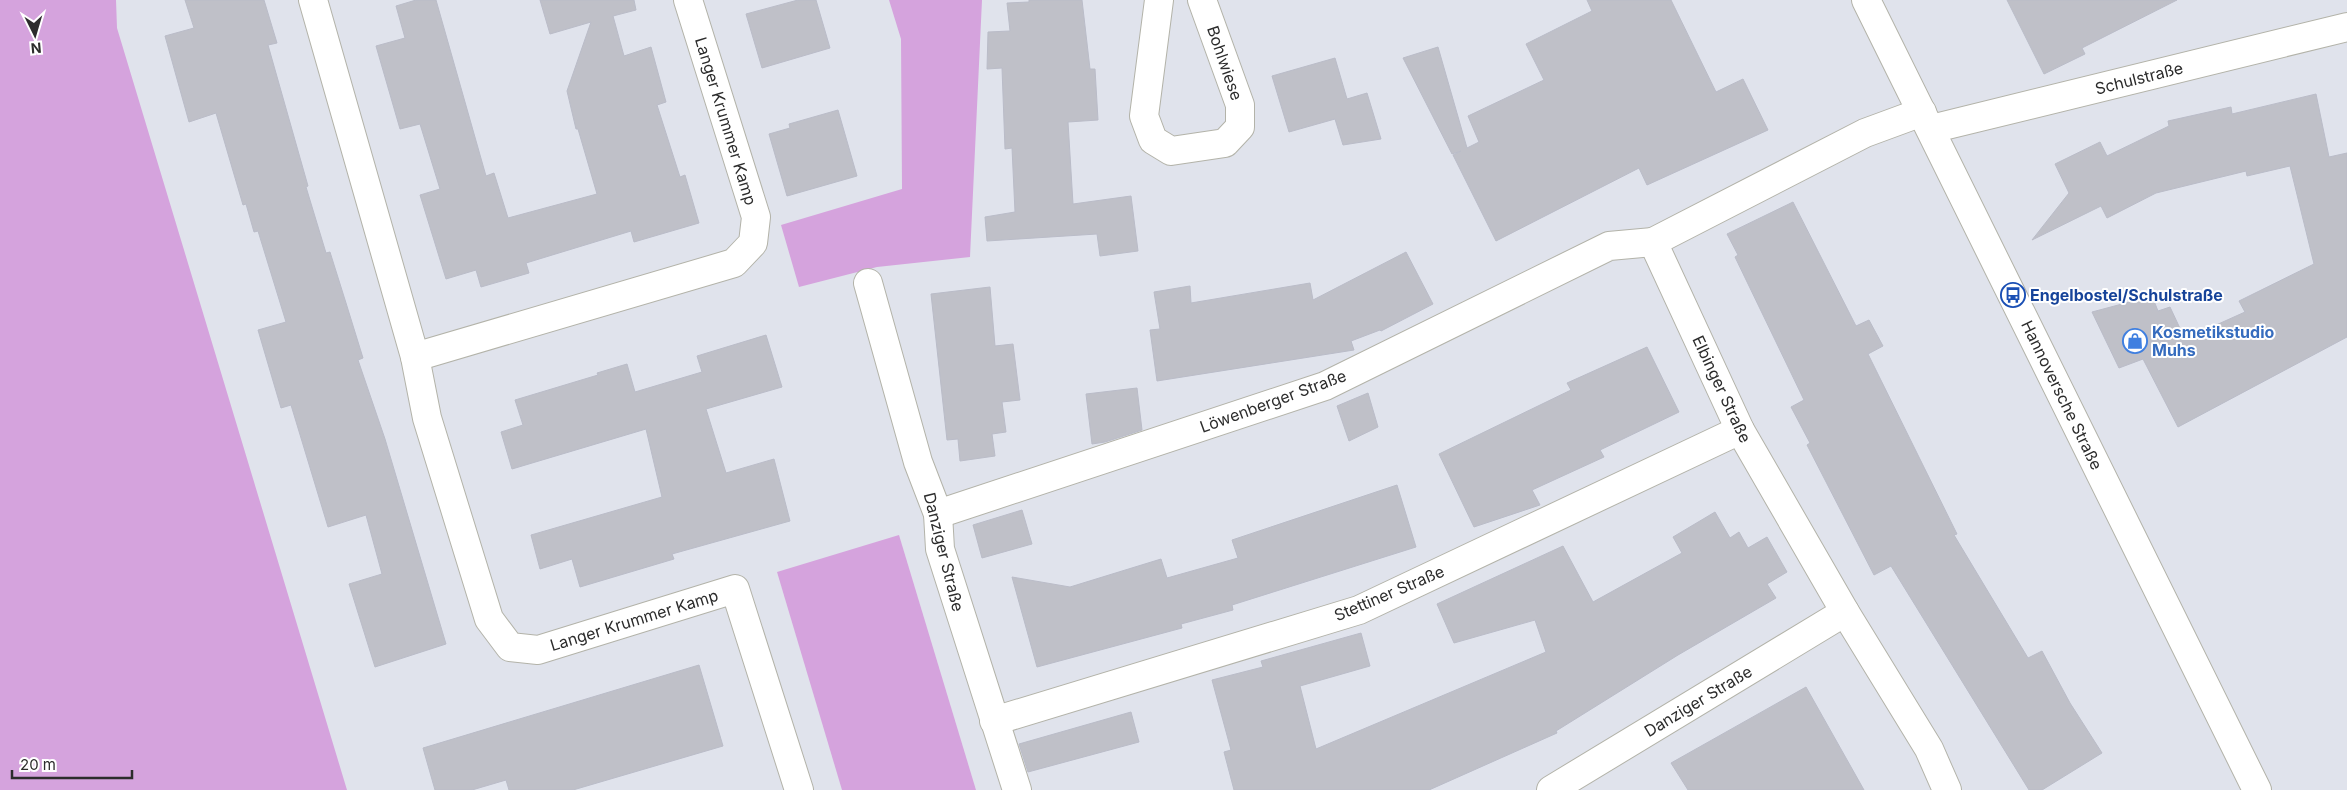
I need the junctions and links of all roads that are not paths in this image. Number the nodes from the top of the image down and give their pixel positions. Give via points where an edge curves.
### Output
1 (313, 0) edge
2 (688, 0) edge
3 (1159, 0) edge
4 (1202, 0) edge
5 (1866, 0) edge
6 (2347, 27) edge
7 (1927, 121) junction
8 (1653, 242) junction
9 (868, 283) dead end
10 (415, 357) junction
11 (1740, 430) junction
12 (938, 514) junction
13 (1845, 612) junction
14 (994, 721) junction
15 (799, 790) edge
16 (1016, 790) edge
17 (1551, 790) edge
18 (1947, 790) edge
19 (2257, 790) edge

1 - 10 street, Langer Krummer Kamp
2 - 10 street, Langer Krummer Kamp via 756,218 753,243 734,263
3 - 4 street, Bohlwiese via 1144,116 1153,140 1171,152 1225,143 1240,127 1240,105
5 - 7 street, Hannoversche Straße
6 - 7 street, Schulstraße
7 - 8 street via 1865,132
7 - 19 street, Hannoversche Straße
8 - 11 street, Elbinger Straße
8 - 12 street, Löwenberger Straße via 1609,246 1324,386
9 - 12 street, Danziger Straße via 918,462
10 - 15 street, Langer Krummer Kamp via 427,418 489,619 510,647 538,650 736,589
11 - 13 street, Elbinger Straße
11 - 14 street, Stettiner Straße via 1359,610
12 - 14 street, Danziger Straße via 940,549
13 - 17 street, Danziger Straße
13 - 18 street, Elbinger Straße via 1929,749
14 - 16 street, Danziger Straße

